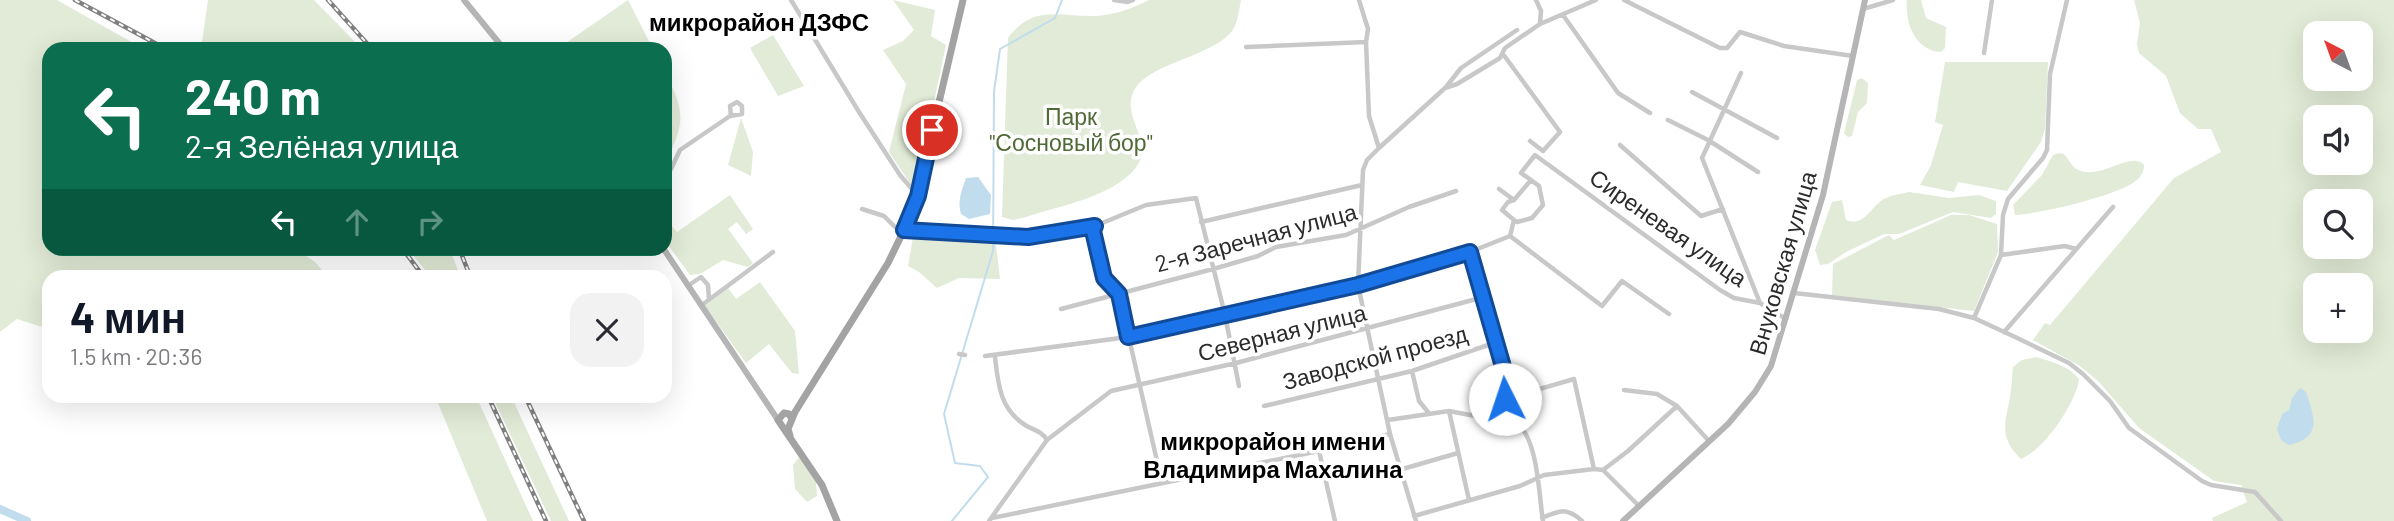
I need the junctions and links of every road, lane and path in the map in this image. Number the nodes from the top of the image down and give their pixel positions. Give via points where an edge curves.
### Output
1 (464, 0) edge
2 (791, 0) edge
3 (963, 0) edge
4 (1114, 0) edge
5 (1133, 0) edge
6 (1359, 0) edge
7 (1535, 0) edge
8 (1596, 0) edge
9 (1624, 0) edge
10 (1865, 0) edge
11 (1893, 0) edge
12 (1992, 0) edge
13 (2067, 0) edge
14 (1863, 9) junction
15 (1563, 15) junction
16 (1539, 24) junction
17 (1517, 30) dead end
18 (498, 42) edge
19 (1366, 42) junction
20 (1246, 47) dead end
21 (1503, 53) junction
22 (1984, 53) dead end
23 (1854, 56) junction
24 (1741, 73) dead end
25 (1445, 88) junction
26 (1692, 92) dead end
27 (1723, 107) junction
28 (1650, 113) dead end
29 (731, 116) dead end
30 (1668, 120) dead end
31 (1777, 138) dead end
32 (1708, 140) junction
33 (1530, 141) dead end
34 (1620, 145) dead end
35 (1379, 148) junction
36 (672, 167) edge
37 (1758, 172) dead end
38 (1531, 180) junction
39 (1362, 185) junction
40 (1499, 189) dead end
41 (1456, 191) dead end
42 (918, 196) junction
43 (1514, 201) junction
44 (2113, 207) dead end
45 (862, 209) dead end
46 (1723, 209) junction
47 (1514, 220) junction
48 (1201, 222) junction
49 (1095, 226) junction
50 (904, 230) junction
51 (1360, 230) junction
52 (1510, 236) junction
53 (2076, 249) junction
54 (773, 252) dead end
55 (1470, 252) junction
56 (2001, 255) junction
57 (669, 256) edge
58 (1213, 269) junction
59 (689, 285) junction
60 (1358, 285) junction
61 (1794, 293) junction
62 (1119, 294) junction
63 (1484, 297) junction
64 (706, 303) junction
65 (1760, 303) junction
66 (1061, 309) dead end
67 (1669, 314) dead end
68 (1225, 315) junction
69 (1974, 318) junction
70 (1786, 319) junction
71 (1368, 330) junction
72 (2004, 332) junction
73 (1128, 337) junction
74 (1494, 343) junction
75 (959, 354) dead end
76 (965, 355) dead end
77 (985, 356) dead end
78 (995, 357) junction
79 (1236, 363) junction
80 (1412, 371) junction
81 (1378, 380) junction
82 (1138, 385) junction
83 (1239, 386) dead end
84 (1624, 390) dead end
85 (1505, 399) junction
86 (1264, 406) dead end
87 (1677, 406) junction
88 (1449, 411) junction
89 (1429, 412) junction
90 (785, 419) junction
91 (1388, 420) junction
92 (1506, 420) junction
93 (1390, 434) junction
94 (1047, 440) junction
95 (1710, 442) junction
96 (1319, 452) junction
97 (1458, 453) junction
98 (1594, 469) junction
99 (1399, 470) junction
100 (1603, 470) junction
101 (1538, 479) junction
102 (1162, 483) junction
103 (1469, 500) junction
104 (1639, 506) junction
105 (1415, 518) edge
106 (991, 519) edge
107 (1543, 520) edge
108 (837, 521) edge
109 (1335, 521) edge
110 (1582, 521) edge
111 (1623, 521) edge
112 (2281, 521) edge

1 - 18 main road
2 - 42 street via 900,176
3 - 42 main road
4 - 5 street
6 - 19 street via 1368,29
7 - 16 street via 1541,11
8 - 15 street
9 - 23 street via 1720,48 1727,48 1740,32 1784,46
10 - 14 main road, Внуковская улица
11 - 14 street
12 - 22 street
13 - 56 street via 2050,74 2047,150 2008,200
14 - 23 main road, Внуковская улица
15 - 16 street
15 - 28 street via 1618,93
16 - 21 street
17 - 25 street via 1461,68
19 - 20 street
19 - 35 street via 1369,116
21 - 25 street
21 - 33 street via 1560,132 1543,151
23 - 61 main road, Внуковская улица via 1823,195
24 - 27 street
25 - 35 street
26 - 27 street
27 - 31 street
27 - 32 street
29 - 36 street via 680,150
30 - 32 street
32 - 37 street
32 - 46 street via 1702,158
34 - 46 street via 1701,216
35 - 39 street via 1364,166
38 - 43 street
38 - 47 street via 1539,186 1543,205 1532,218
38 - 65 street, Сиреневая улица via 1521,173 1535,155 1720,289 1734,298
39 - 48 street
39 - 51 street
40 - 43 street
41 - 51 street, 2-я Заречная улица
42 - 50 main road
43 - 47 street via 1502,210
44 - 53 street
45 - 50 street via 884,216
46 - 65 street
47 - 52 street
48 - 49 street via 1196,198 1188,198 1146,205
48 - 58 street
49 - 50 street via 1028,237
49 - 62 street via 1100,267
50 - 90 main road via 798,406
51 - 58 street, 2-я Заречная улица via 1276,247
51 - 60 street
52 - 55 street
52 - 67 street via 1602,306 1622,281
53 - 56 street via 2065,246
53 - 72 street
54 - 64 street
55 - 60 street
55 - 63 street
56 - 69 street
57 - 59 main road
58 - 62 street, 2-я Заречная улица
58 - 68 street
59 - 64 main road
59 - 64 street via 701,276 708,285
60 - 68 street
60 - 71 street
61 - 69 street via 1939,309
61 - 70 main road, Внуковская улица
62 - 66 street, 2-я Заречная улица
62 - 73 street
63 - 71 street, Северная улица
63 - 74 street
64 - 90 main road via 769,405
65 - 70 street, Сиреневая улица
68 - 73 street
68 - 79 street
69 - 72 street
70 - 95 main road, Внуковская улица via 1765,377
71 - 79 street, Северная улица
71 - 81 street
72 - 112 street via 2069,363 2110,401 2129,428 2202,481 2255,492
73 - 78 street
73 - 82 street
74 - 80 street, Заводской проезд
74 - 85 street via 1506,377
75 - 76 street
77 - 78 street
78 - 94 street via 1007,408
79 - 82 street, Северная улица
79 - 83 street
80 - 81 street, Заводской проезд
80 - 89 street via 1419,401
81 - 86 street, Заводской проезд
81 - 91 street
82 - 94 street, Северная улица via 1111,391
82 - 102 street
84 - 87 street via 1657,394
85 - 92 street
85 - 98 street via 1574,379
87 - 95 street
87 - 100 street
88 - 89 street
88 - 92 street
88 - 97 street
89 - 91 street
90 - 108 main road
91 - 93 street
92 - 101 street via 1525,431
93 - 96 street
93 - 99 street
94 - 106 street, Северная улица
95 - 104 main road, Внуковская улица
96 - 102 street
96 - 109 street
97 - 99 street
97 - 103 street
98 - 100 street
98 - 101 street
99 - 105 street
100 - 104 street
101 - 103 street
101 - 107 street
102 - 106 street
103 - 105 street
104 - 111 main road, Внуковская улица
107 - 110 street via 1563,509

